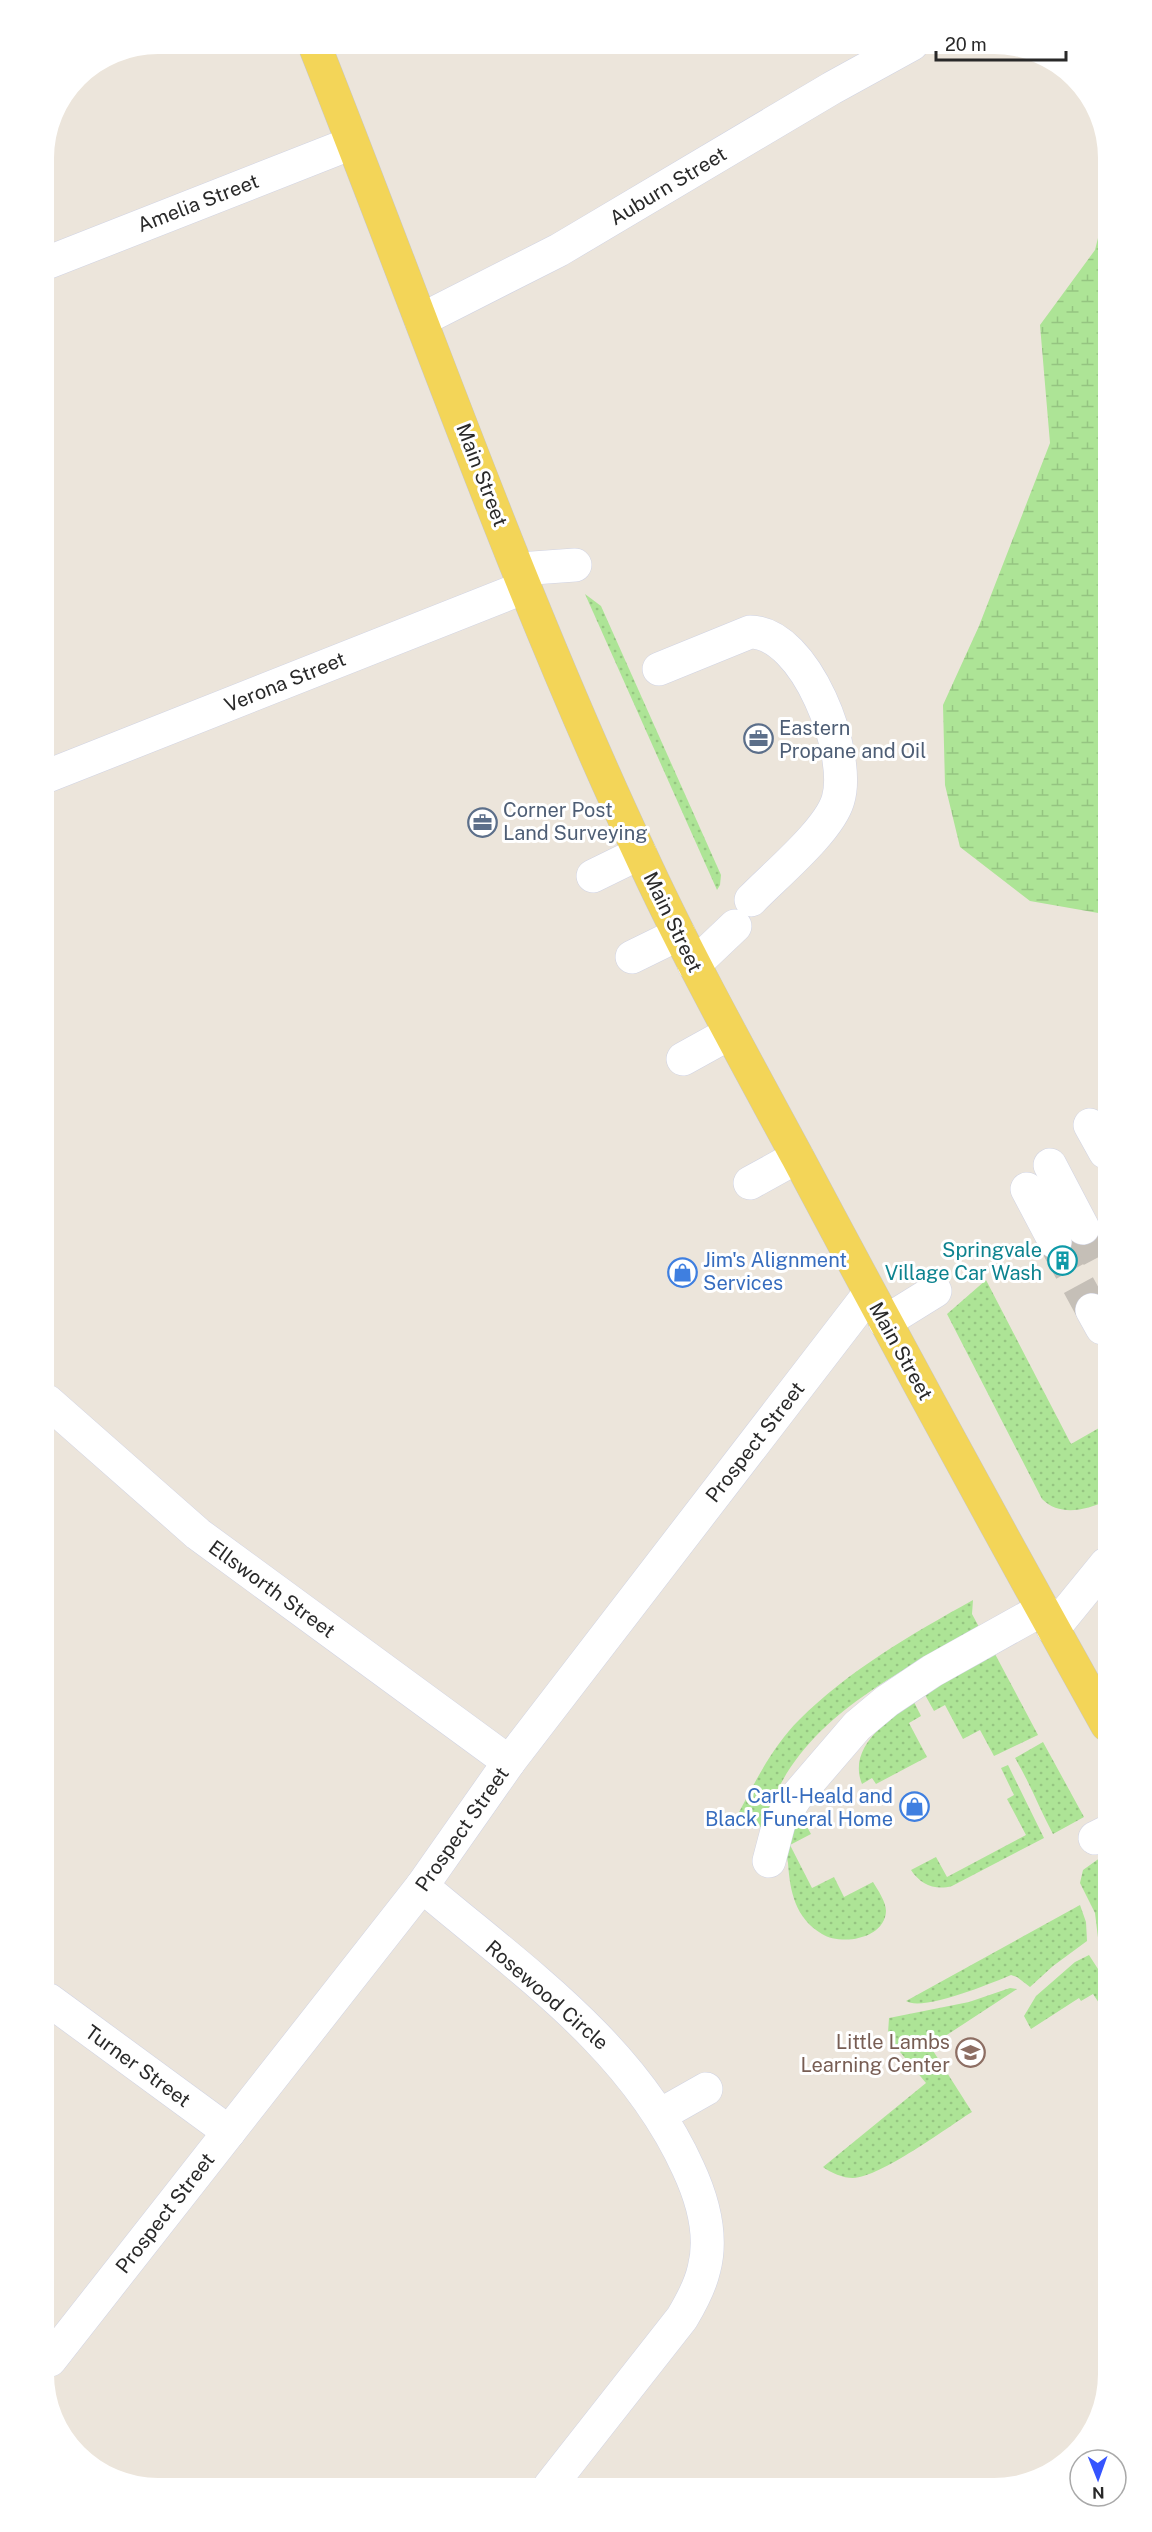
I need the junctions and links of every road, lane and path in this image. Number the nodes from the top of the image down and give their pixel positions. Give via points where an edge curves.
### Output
1 (318, 54) edge
2 (894, 54) edge
3 (352, 143) junction
4 (54, 260) edge
5 (421, 321) junction
6 (575, 566) dead end
7 (522, 578) junction
8 (659, 669) dead end
9 (54, 774) edge
10 (640, 853) junction
11 (593, 876) dead end
12 (679, 934) junction
13 (632, 957) dead end
14 (694, 965) junction
15 (730, 1033) junction
16 (683, 1059) dead end
17 (797, 1157) junction
18 (1050, 1165) dead end
19 (750, 1184) dead end
20 (1027, 1190) dead end
21 (935, 1291) dead end
22 (877, 1308) junction
23 (54, 1407) edge
24 (1098, 1572) edge
25 (1048, 1619) junction
26 (1098, 1709) edge
27 (509, 1762) junction
28 (770, 1861) dead end
29 (422, 1886) junction
30 (54, 2004) edge
31 (706, 2089) dead end
32 (660, 2115) junction
33 (229, 2132) junction
34 (54, 2355) edge
35 (556, 2478) edge

1 - 3 main road, Main Street
2 - 5 street, Auburn Street via 559,250
3 - 4 street, Amelia Street
3 - 5 main road, Main Street
5 - 7 main road, Main Street
6 - 7 street, Verona Street
7 - 9 street, Verona Street via 375,658
7 - 10 main road, Main Street
8 - 14 street via 750,633 761,632 773,639 803,670 833,729 841,780 838,801 828,820
10 - 11 street
10 - 12 main road, Main Street
12 - 13 street
12 - 14 main road, Main Street
14 - 15 main road, Main Street
15 - 16 street
15 - 17 main road, Main Street
17 - 19 street
17 - 22 main road, Main Street
18 - 20 street via 1069,1235
21 - 22 street
22 - 25 main road, Main Street
22 - 27 street, Prospect Street
23 - 27 street, Ellsworth Street via 198,1534
24 - 25 street
25 - 26 main road, Main Street
25 - 28 street via 932,1671 856,1726 790,1805 779,1823
27 - 29 street, Prospect Street
29 - 32 street, Rosewood Circle via 584,2023 631,2074
29 - 33 street, Prospect Street
30 - 33 street, Turner Street
31 - 32 street
32 - 35 street, Rosewood Circle via 697,2187 706,2232 705,2268 682,2318
33 - 34 street, Prospect Street

